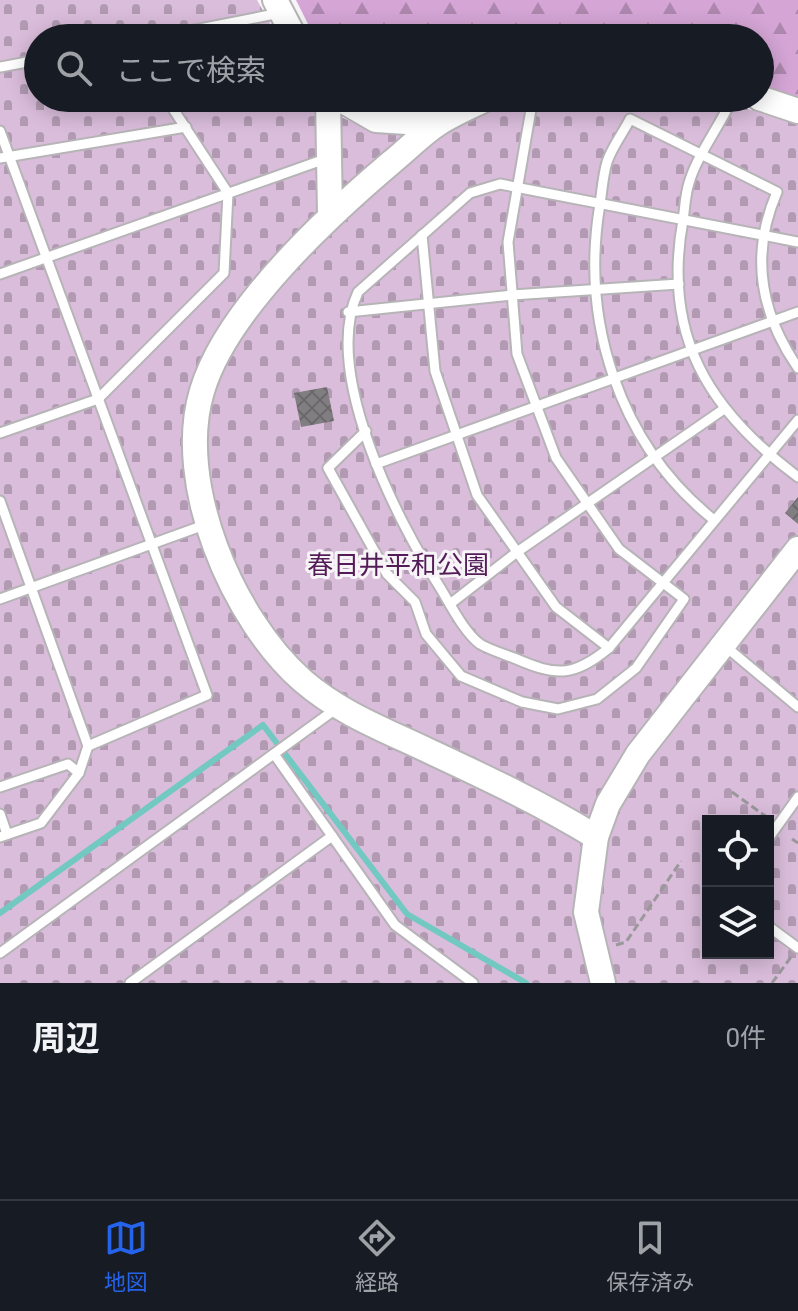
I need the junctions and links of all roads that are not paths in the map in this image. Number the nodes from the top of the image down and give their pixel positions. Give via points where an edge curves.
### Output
1 (279, 6) edge
2 (209, 24) edge
3 (288, 24) edge
4 (24, 63) edge
5 (0, 67) edge
6 (774, 103) edge
7 (798, 111) edge
8 (176, 112) edge
9 (329, 112) edge
10 (362, 112) edge
11 (461, 112) edge
12 (531, 112) edge
13 (726, 112) edge
14 (437, 124) junction
15 (186, 127) junction
16 (0, 131) edge
17 (705, 154) junction
18 (4, 157) edge
19 (332, 157) junction
20 (518, 188) junction
21 (228, 193) junction
22 (600, 203) junction
23 (330, 214) junction
24 (684, 217) junction
25 (764, 234) junction
26 (422, 235) junction
27 (798, 242) edge
28 (46, 257) junction
29 (0, 274) edge
30 (679, 284) junction
31 (594, 291) junction
32 (512, 295) junction
33 (429, 303) junction
34 (348, 312) junction
35 (798, 312) edge
36 (771, 321) junction
37 (693, 348) junction
38 (798, 368) edge
39 (616, 379) junction
40 (98, 399) junction
41 (535, 407) junction
42 (724, 409) junction
43 (798, 420) edge
44 (366, 431) junction
45 (0, 433) edge
46 (457, 435) junction
47 (657, 456) junction
48 (769, 456) junction
49 (376, 464) junction
50 (798, 477) edge
51 (0, 501) edge
52 (587, 503) junction
53 (714, 520) junction
54 (207, 524) junction
55 (151, 544) junction
56 (798, 549) edge
57 (517, 552) junction
58 (661, 584) junction
59 (31, 588) junction
60 (0, 599) edge
61 (450, 604) junction
62 (723, 644) junction
63 (609, 648) junction
64 (798, 707) edge
65 (337, 708) junction
66 (88, 746) junction
67 (274, 754) junction
68 (79, 773) junction
69 (0, 787) edge
70 (798, 797) edge
71 (0, 814) edge
72 (774, 831) edge
73 (4, 836) edge
74 (332, 836) junction
75 (596, 837) junction
76 (774, 930) edge
77 (798, 948) edge
78 (0, 953) edge
79 (130, 983) edge
80 (473, 983) edge
81 (603, 983) edge

1 - 2 lane
1 - 3 street
4 - 5 lane
6 - 7 street
8 - 15 lane
9 - 19 street
10 - 14 street via 376,120
11 - 14 street
12 - 20 lane
13 - 17 lane
14 - 23 street
15 - 18 lane
15 - 21 lane
16 - 18 lane
17 - 22 lane via 630,119 607,162
17 - 24 lane via 689,182
17 - 25 lane via 777,192
18 - 28 lane
19 - 21 lane
19 - 23 street
20 - 22 lane
20 - 26 lane via 500,184 470,193
20 - 32 lane via 508,242
21 - 28 lane
21 - 40 lane via 224,273
22 - 24 lane
22 - 31 lane
23 - 54 street via 232,327 206,380 195,426
24 - 25 lane
24 - 30 lane via 677,251
25 - 27 lane
25 - 36 lane via 763,296
26 - 33 lane
26 - 34 lane via 358,292
28 - 29 lane
28 - 40 lane
30 - 31 lane
30 - 37 lane via 681,317
31 - 32 lane
31 - 39 lane via 599,336
32 - 33 lane
32 - 41 lane via 517,354
33 - 34 lane
33 - 46 lane via 435,371
34 - 44 lane via 352,386
35 - 36 lane
36 - 37 lane
36 - 38 lane
37 - 39 lane
37 - 42 lane via 705,382
39 - 41 lane
39 - 47 lane via 630,421
40 - 45 lane
40 - 55 lane
41 - 46 lane
41 - 52 lane via 556,458
42 - 47 lane
42 - 48 lane
43 - 48 lane
44 - 49 lane
44 - 58 lane via 328,468 387,574 415,602 426,634 461,676 522,702 558,709 597,699 636,668 684,599
46 - 49 lane
46 - 57 lane via 477,495
47 - 52 lane
47 - 53 lane via 681,493
48 - 50 lane
48 - 53 lane
49 - 61 lane via 407,535
51 - 59 lane
52 - 57 lane
52 - 58 lane via 619,549
53 - 58 lane
54 - 55 lane
54 - 65 street via 220,560 256,625 301,680
55 - 59 lane
55 - 66 lane via 207,695
56 - 62 street
57 - 61 lane
57 - 63 lane via 556,607
58 - 63 lane
59 - 60 lane
59 - 66 lane
61 - 63 lane via 480,643 549,673 587,666
62 - 64 lane
62 - 75 street via 638,754 608,804
65 - 67 lane
65 - 75 street via 538,801
66 - 68 lane
67 - 74 lane
67 - 78 lane
68 - 69 lane via 68,764
68 - 73 lane via 41,823
70 - 72 lane
71 - 73 lane
74 - 79 lane
74 - 80 lane via 395,925
75 - 81 street via 586,912
76 - 77 lane

